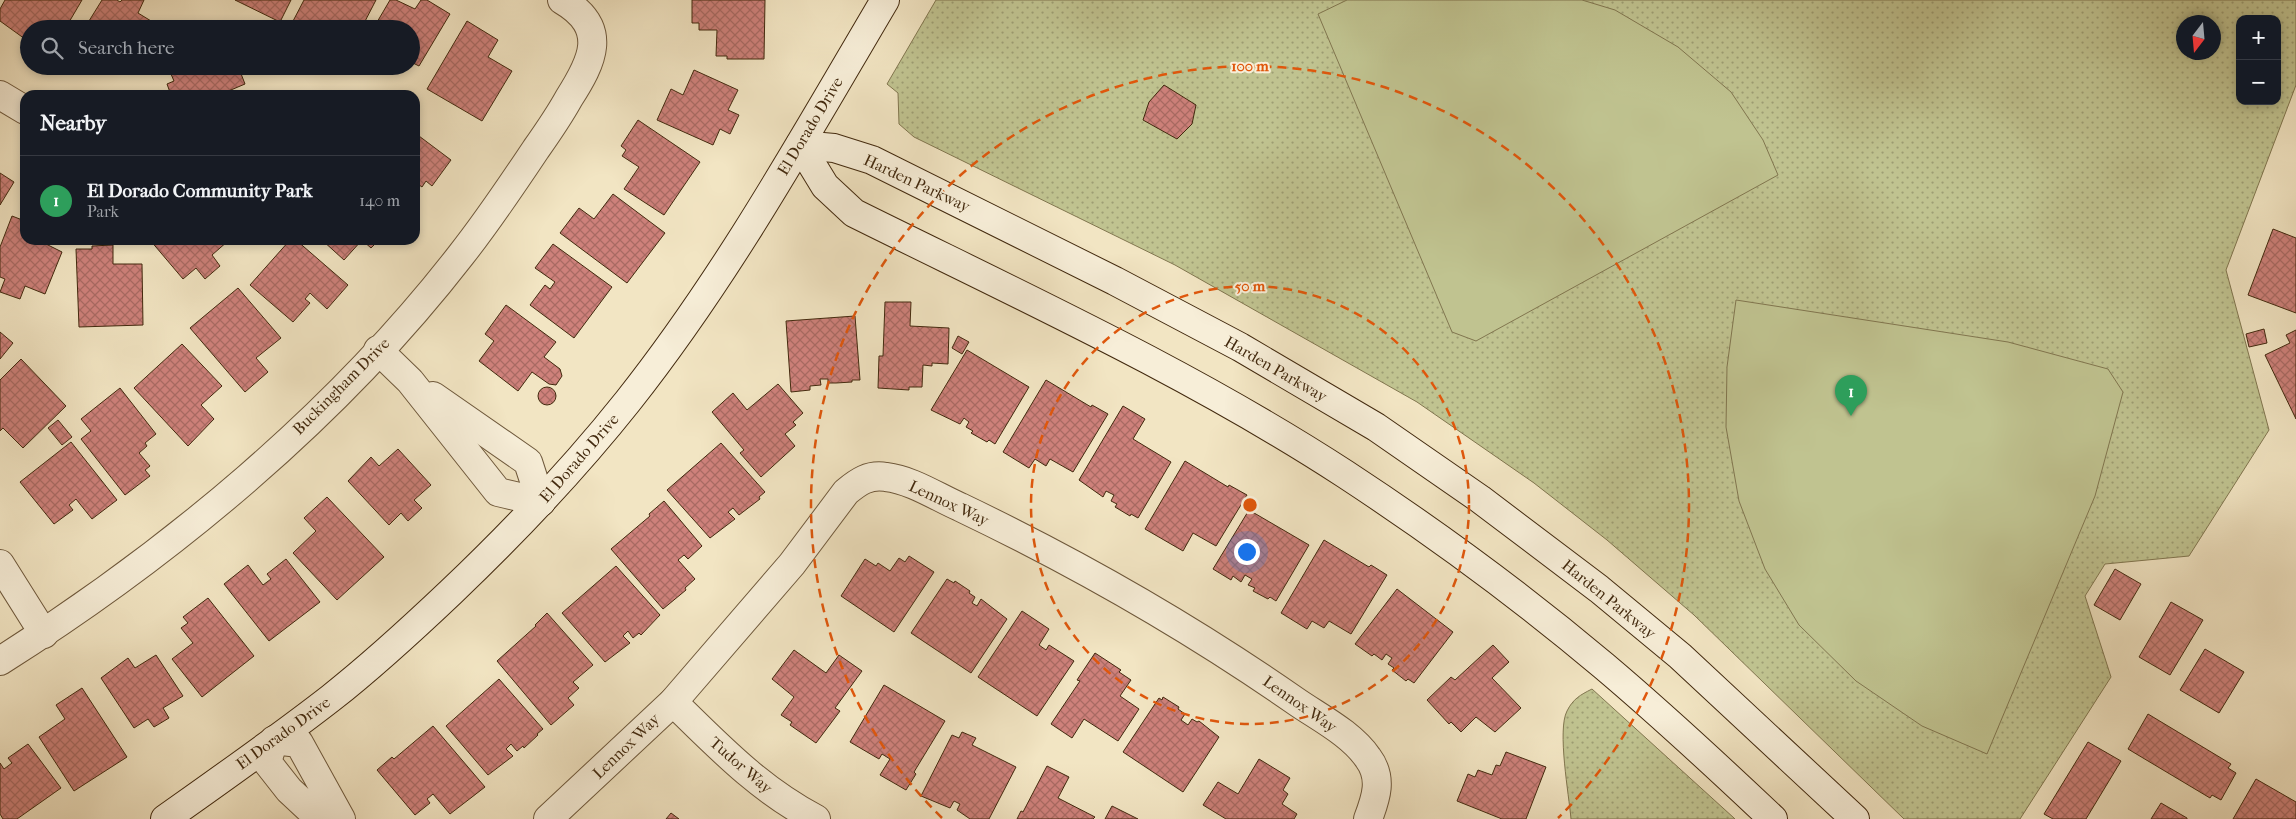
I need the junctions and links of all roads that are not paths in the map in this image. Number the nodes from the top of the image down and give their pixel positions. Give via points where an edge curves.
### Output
1 (562, 0) edge
2 (885, 0) edge
3 (0, 95) edge
4 (20, 107) edge
5 (800, 145) junction
6 (378, 350) junction
7 (410, 381) junction
8 (541, 502) junction
9 (0, 564) edge
10 (44, 634) junction
11 (0, 661) edge
12 (673, 702) junction
13 (274, 740) junction
14 (165, 819) edge
15 (320, 819) edge
16 (342, 819) edge
17 (548, 819) edge
18 (816, 819) edge
19 (1368, 819) edge
20 (1773, 819) edge
21 (1855, 819) edge

1 - 6 street, Buckingham Drive via 580,14 590,34 593,42 590,60 554,123 495,210 460,256
2 - 5 street, El Dorado Drive
3 - 4 street
5 - 8 street, El Dorado Drive via 682,329 628,401
5 - 20 street via 825,186 854,213 1149,361 1260,422 1424,528 1511,591 1606,667
5 - 21 street, Harden Parkway via 834,148 872,160 1124,285 1240,347 1376,427 1480,499 1599,588 1680,656
6 - 7 street
6 - 10 street, Buckingham Drive via 324,406 242,482
7 - 8 street via 528,462
7 - 8 street via 498,492
8 - 13 street, El Dorado Drive via 407,634 332,698
9 - 10 street
10 - 11 street, Buckingham Drive
12 - 17 street, Lennox Way
12 - 18 street, Tudor Way via 755,780
12 - 19 street, Lennox Way via 792,564 846,492 866,478 886,477 913,486 1003,528 1130,597 1269,683 1346,736 1368,758 1377,779
13 - 14 street, El Dorado Drive
13 - 15 street via 267,762 289,790
13 - 16 street via 299,743

